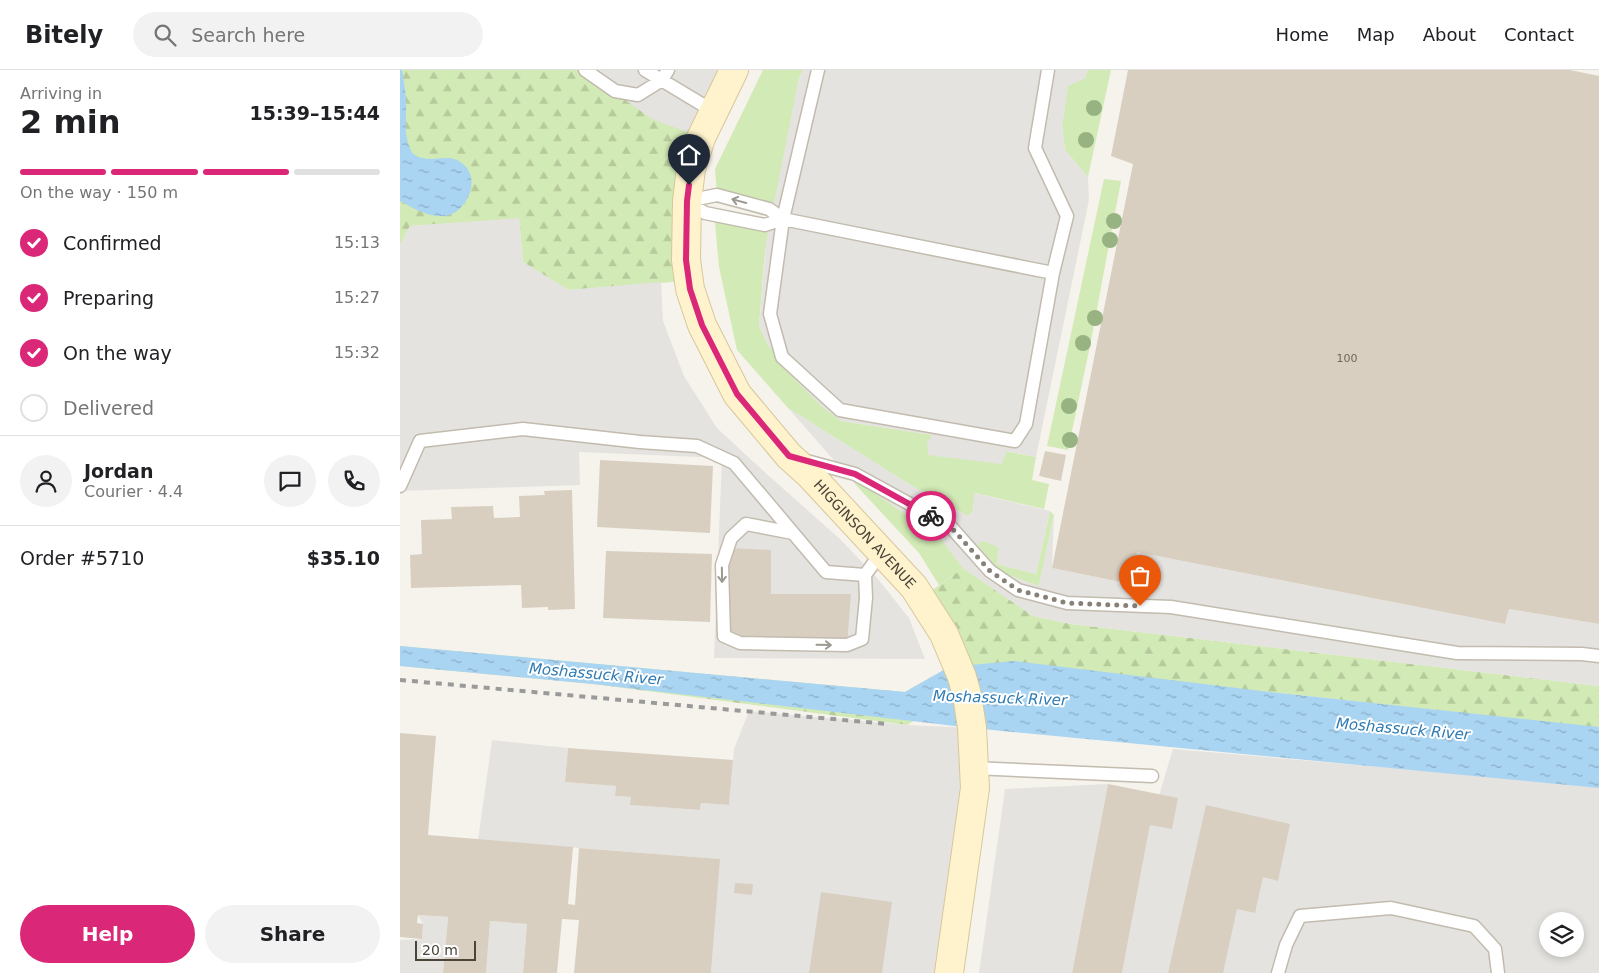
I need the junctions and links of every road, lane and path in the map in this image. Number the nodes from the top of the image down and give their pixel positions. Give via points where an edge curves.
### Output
1 (585, 70) edge
2 (645, 70) edge
3 (734, 70) edge
4 (818, 70) edge
5 (1048, 70) edge
6 (665, 75) edge
7 (714, 111) junction
8 (687, 201) junction
9 (783, 219) junction
10 (1053, 273) junction
11 (789, 456) junction
12 (400, 486) edge
13 (793, 533) junction
14 (881, 553) junction
15 (865, 575) junction
16 (1599, 656) edge
17 (974, 768) junction
18 (1152, 776) dead end
19 (949, 973) edge
20 (1278, 973) edge
21 (1498, 973) edge

1 - 6 lane via 615,91 638,95
2 - 6 lane
3 - 7 street, HIGGINSON AVENUE
4 - 9 lane
5 - 10 lane via 1035,148 1067,216
6 - 7 lane
7 - 8 street, HIGGINSON AVENUE via 691,169
9 -> 8 lane via 769,209 717,195
8 - 9 lane via 705,213 765,225
8 - 11 street, HIGGINSON AVENUE via 686,260 690,289 702,325 737,394
9 - 10 lane
9 - 10 lane via 770,314 782,357 840,410 1015,440 1026,424
11 - 14 street, HIGGINSON AVENUE
11 - 16 lane via 855,474 950,526 990,571 1018,590 1067,603 1171,607 1457,653
12 - 13 lane via 420,441 523,429 697,446 734,463
13 - 15 lane via 826,572
13 -> 15 lane via 746,524 731,538 722,565 724,636 740,643 847,645 862,639
14 - 15 lane
14 - 17 street, HIGGINSON AVENUE via 914,587 944,634 958,666 967,695
17 - 18 lane
17 - 19 street, HIGGINSON AVENUE via 975,788
20 - 21 lane via 1286,945 1300,916 1391,908 1474,926 1495,949

